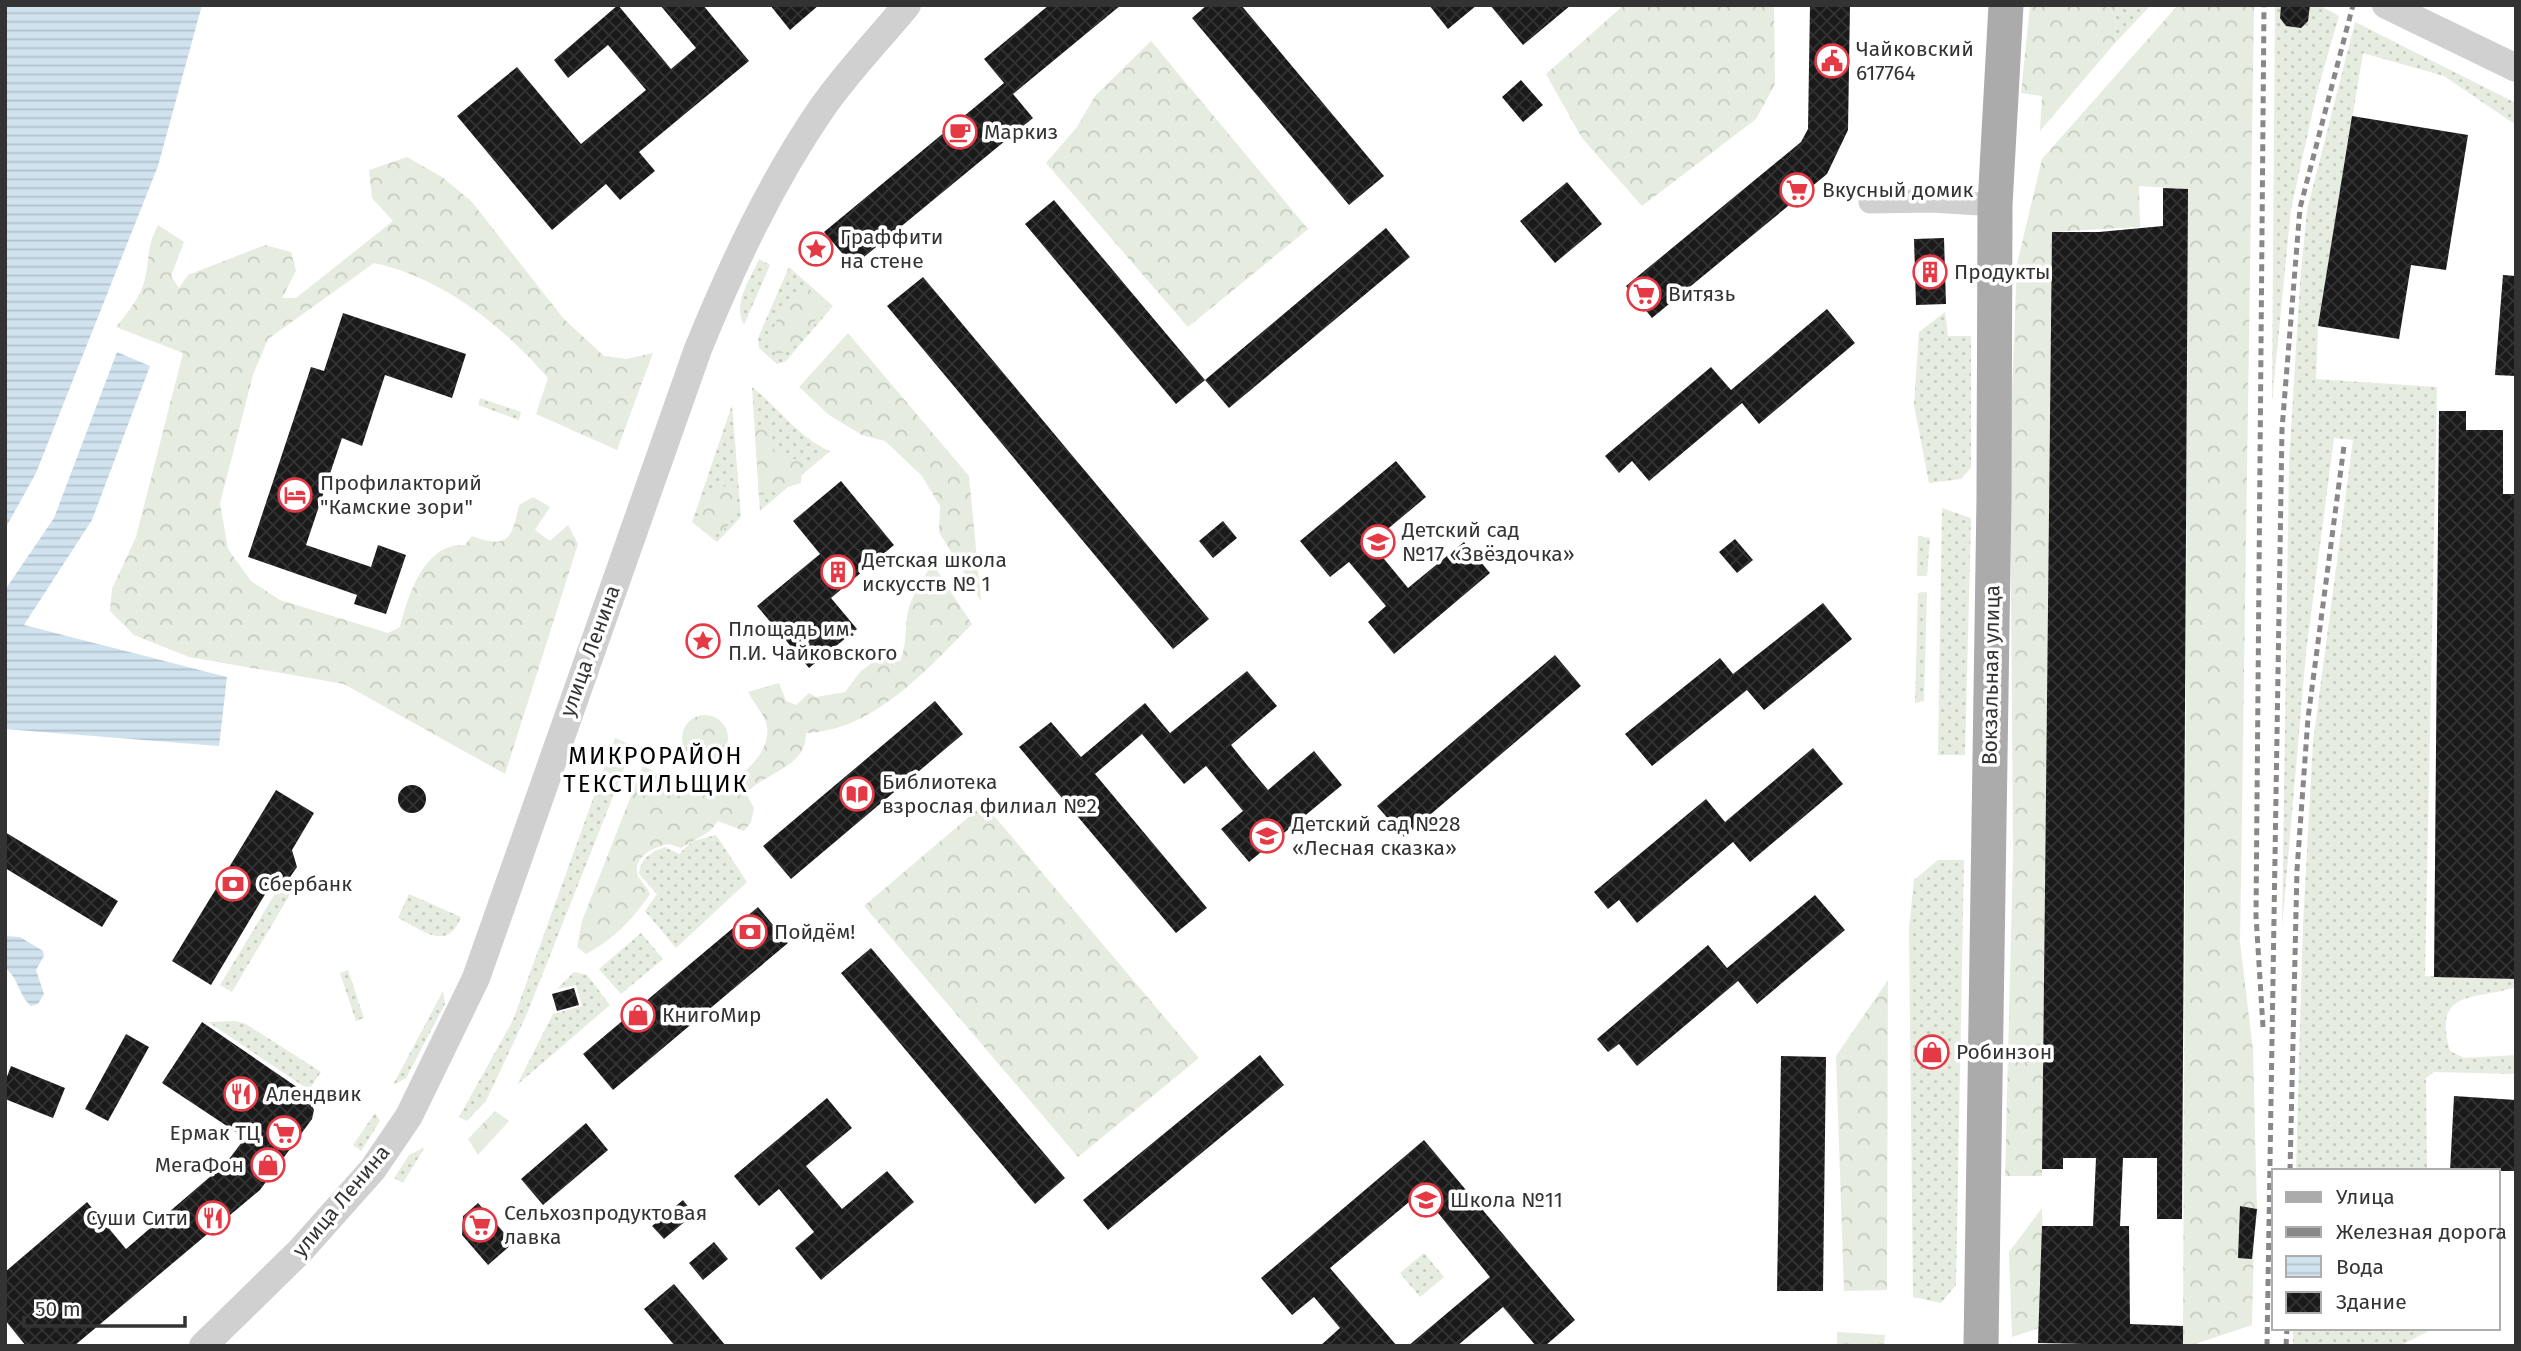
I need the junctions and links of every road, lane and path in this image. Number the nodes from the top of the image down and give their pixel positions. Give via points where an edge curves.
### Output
1 (908, 5) edge
2 (2006, 5) edge
3 (2386, 5) edge
4 (2516, 68) edge
5 (1870, 202) dead end
6 (1995, 205) junction
7 (203, 1346) edge
8 (1981, 1346) edge

1 - 7 street, улица Ленина via 823,107 769,198 719,299 476,978 409,1116 373,1169
2 - 6 main road, Вокзальная улица
3 - 4 street
5 - 6 street
6 - 8 main road, Вокзальная улица

